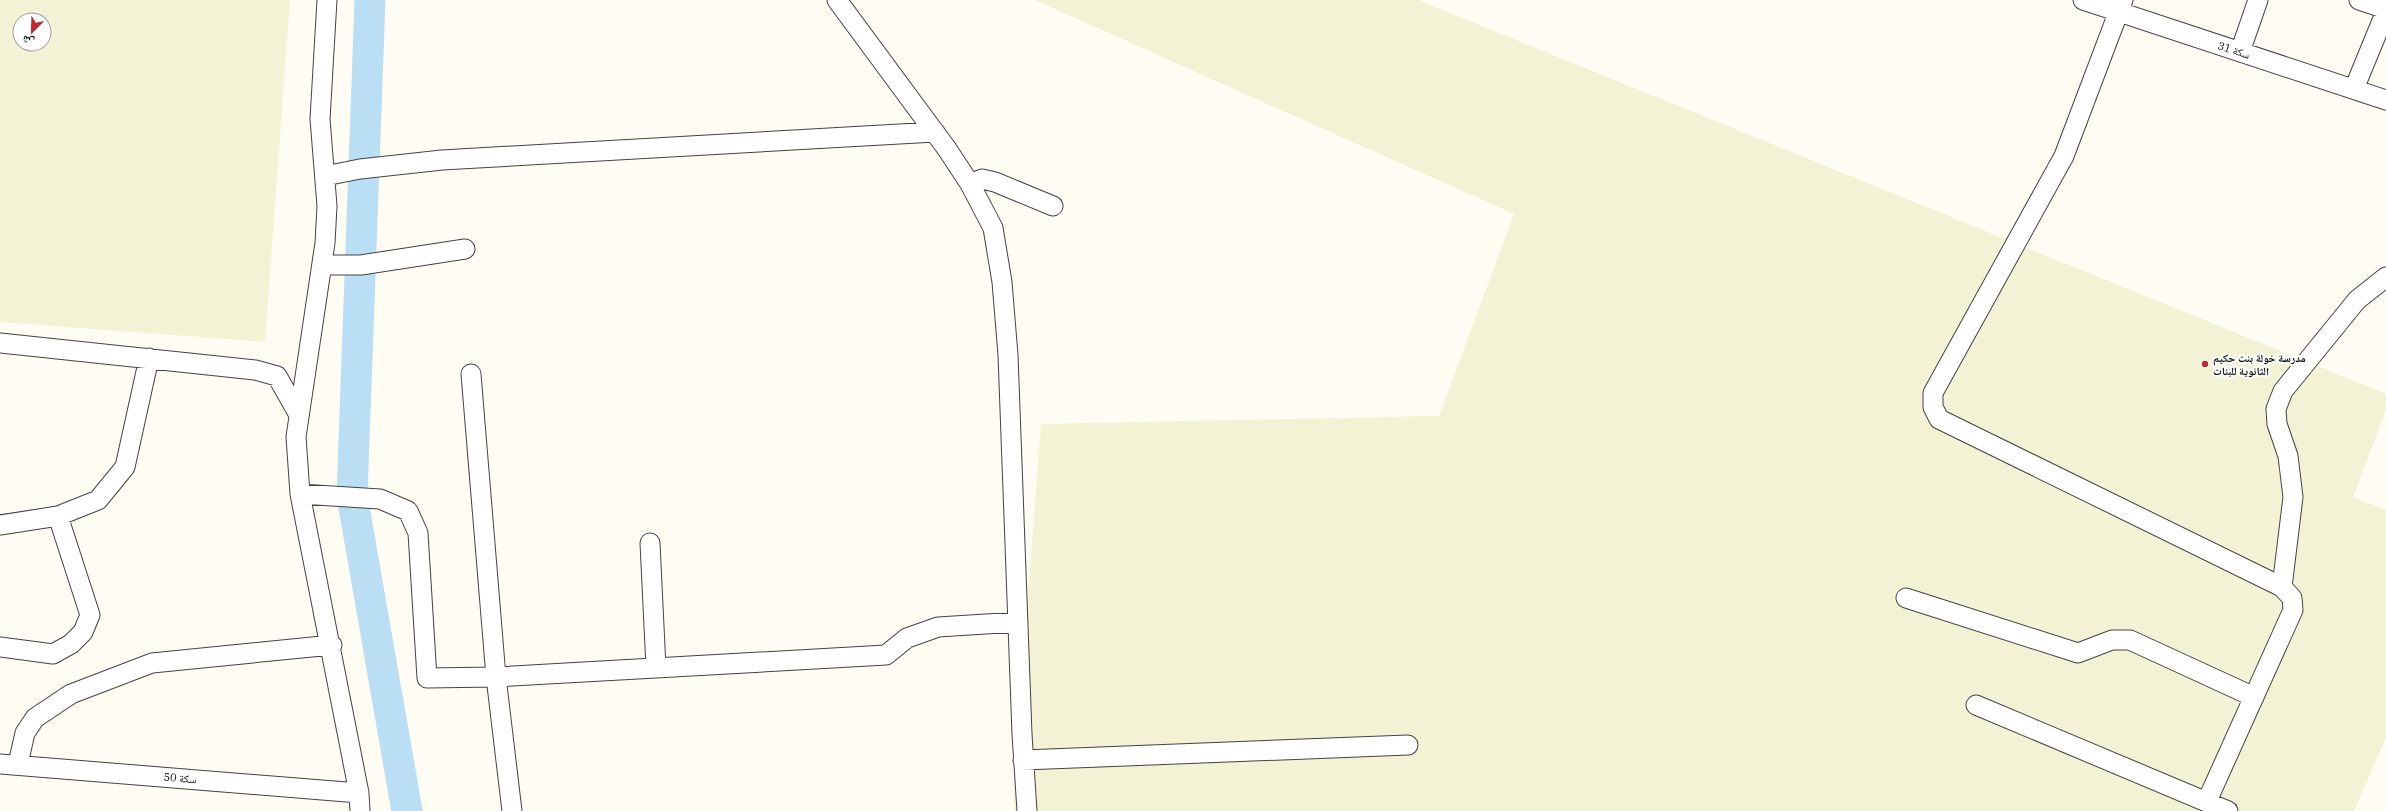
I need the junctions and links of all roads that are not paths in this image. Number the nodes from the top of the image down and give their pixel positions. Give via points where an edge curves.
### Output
1 (326, 0) edge
2 (837, 0) edge
3 (2083, 0) edge
4 (2258, 0) edge
5 (2360, 0) edge
6 (2121, 6) edge
7 (2386, 10) edge
8 (2240, 52) junction
9 (2354, 89) junction
10 (2386, 100) edge
11 (935, 132) junction
12 (325, 176) junction
13 (970, 184) junction
14 (1053, 206) dead end
15 (465, 249) dead end
16 (322, 265) junction
17 (2386, 277) edge
18 (0, 343) edge
19 (149, 358) junction
20 (471, 374) dead end
21 (299, 415) junction
22 (300, 494) junction
23 (58, 516) junction
24 (0, 525) edge
25 (650, 543) dead end
26 (2282, 587) junction
27 (1906, 598) dead end
28 (1018, 622) junction
29 (332, 645) junction
30 (0, 647) edge
31 (656, 668) junction
32 (496, 677) junction
33 (2254, 697) junction
34 (1976, 705) dead end
35 (1408, 745) dead end
36 (1023, 760) junction
37 (9, 764) edge
38 (360, 802) edge
39 (2208, 802) junction
40 (512, 811) edge
41 (1027, 811) edge
42 (2228, 811) edge

1 - 12 street via 320,120
2 - 11 street
3 - 6 street, سكة 31
4 - 8 street
5 - 7 street
6 - 8 street, سكة 31
6 - 26 street via 2064,156 1933,392 1933,407 1939,419
7 - 9 street
8 - 9 street, سكة 31
9 - 10 street, سكة 31
11 - 12 street via 442,160 360,169
11 - 13 street
12 - 16 street via 327,206
13 - 14 street via 982,180 995,182
13 - 28 street via 993,228 1002,282 1008,355
15 - 16 street via 361,265
16 - 21 street
17 - 26 street via 2357,300 2283,391 2276,409 2277,424 2288,456 2293,497
18 - 19 street
19 - 21 street via 255,370 277,376
19 - 23 street via 125,467 98,500
20 - 32 street
21 - 22 street via 296,437
22 - 29 street
22 - 32 street via 380,499 408,511 418,533 427,678
23 - 24 street
23 - 30 street via 90,614 83,632 71,644 53,654
25 - 31 street
26 - 33 street via 2292,598 2293,610
27 - 33 street via 2078,653 2112,640 2130,640
28 - 31 street via 938,627 907,638 886,655
28 - 36 street
29 - 37 street via 152,663 71,694 35,718
29 - 38 street
31 - 32 street
32 - 40 street
33 - 39 street
34 - 39 street
35 - 36 street
36 - 41 street
37 - 38 street, سكة 50
39 - 42 street

